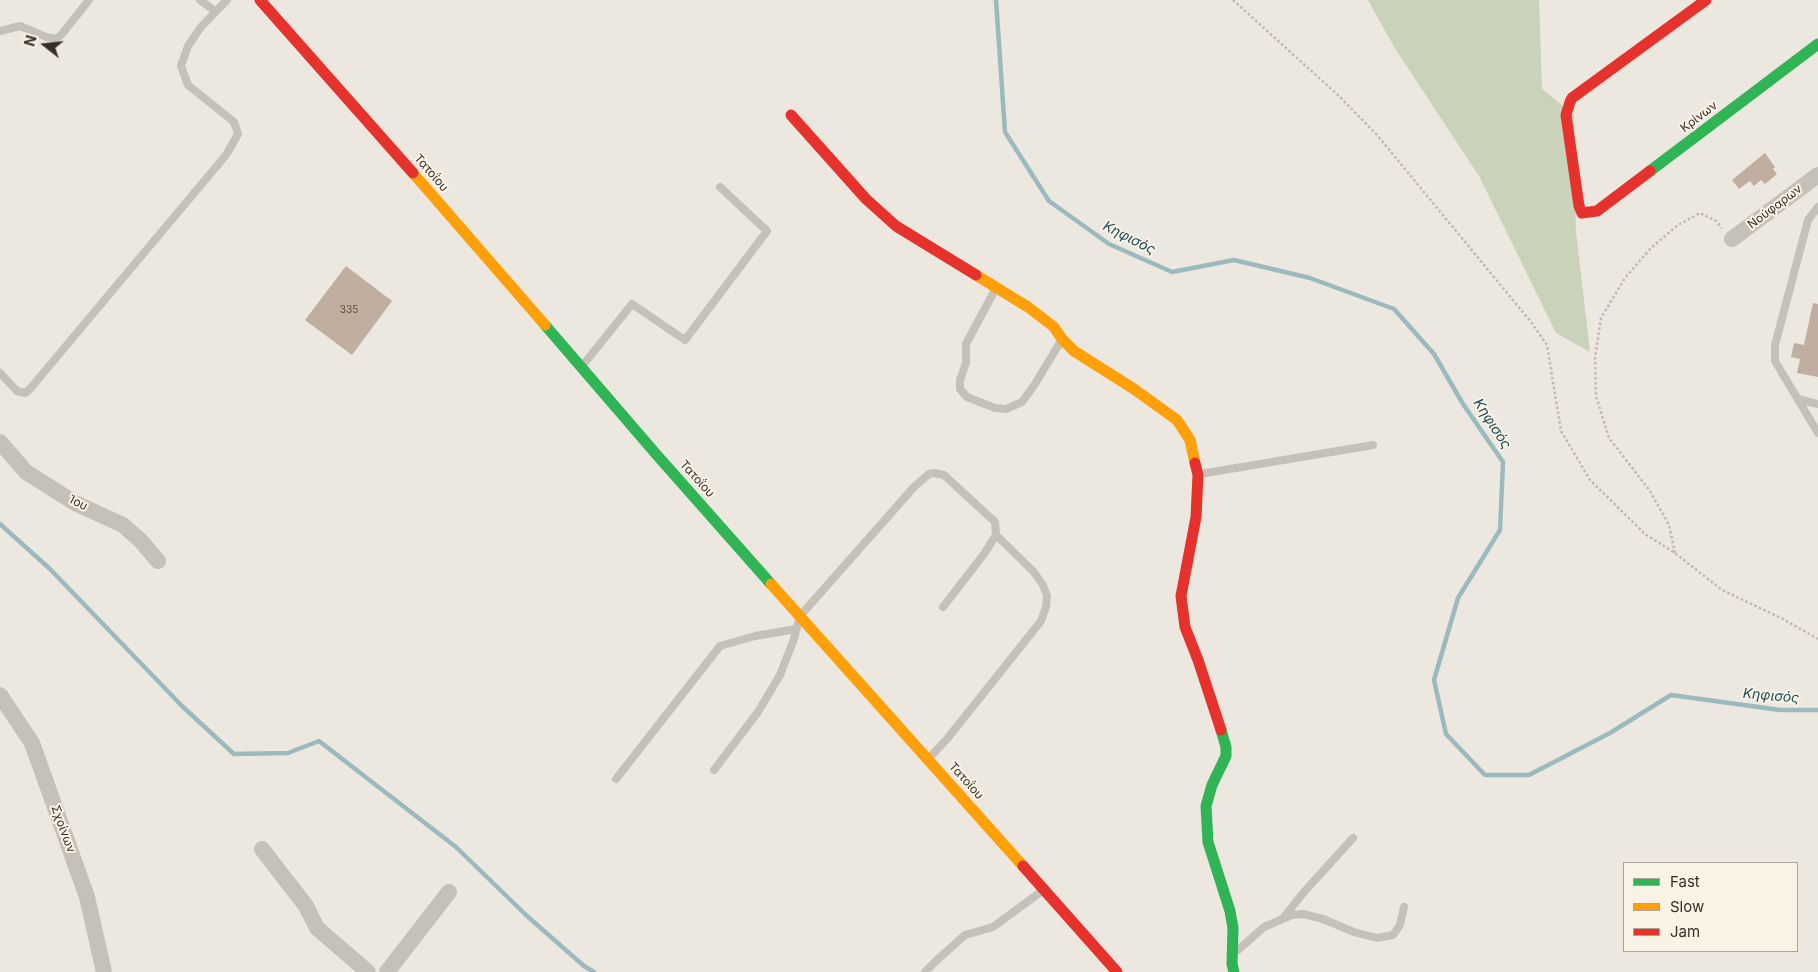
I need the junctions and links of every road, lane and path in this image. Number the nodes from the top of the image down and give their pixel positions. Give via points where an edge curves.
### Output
1 (89, 0) edge
2 (200, 0) edge
3 (226, 0) edge
4 (260, 0) edge
5 (1233, 0) edge
6 (1706, 0) edge
7 (215, 12) junction
8 (0, 31) edge
9 (1818, 44) edge
10 (791, 115) dead end
11 (1818, 175) edge
12 (720, 186) dead end
13 (1818, 207) edge
14 (1732, 239) joint
15 (996, 287) junction
16 (1062, 339) junction
17 (582, 367) junction
18 (0, 373) edge
19 (1798, 399) junction
20 (1818, 404) edge
21 (1818, 433) edge
22 (0, 442) edge
23 (1373, 446) dead end
24 (1198, 475) junction
25 (996, 535) junction
26 (1675, 553) junction
27 (158, 561) dead end
28 (943, 607) dead end
29 (800, 616) junction
30 (796, 629) junction
31 (1818, 639) edge
32 (0, 695) edge
33 (928, 760) junction
34 (714, 770) dead end
35 (616, 779) dead end
36 (1353, 838) dead end
37 (262, 849) dead end
38 (1044, 889) junction
39 (449, 892) dead end
40 (1404, 907) dead end
41 (1283, 918) junction
42 (1232, 955) junction
43 (104, 972) edge
44 (368, 972) edge
45 (387, 972) edge
46 (925, 972) edge
47 (1117, 972) edge
48 (1234, 972) edge

1 - 8 lane via 56,39 20,26
2 - 7 lane
3 - 7 lane
4 - 17 street, Τατοΐου
5 - 26 path via 1377,135 1531,322 1547,345 1561,430 1590,480 1645,534
6 - 9 street, Κρίνων via 1572,98 1566,115 1582,212 1597,211
7 - 18 lane via 188,46 181,66 188,85 234,122 238,134 226,155 29,390 25,393 17,391
10 - 15 street via 866,199 896,226
11 - 14 street, Νούφαρων
12 - 17 lane via 767,231 685,340 632,304
13 - 19 lane via 1808,220 1775,345 1775,361
14 - 26 path via 1716,221 1700,213 1678,225 1651,248 1625,278 1602,318 1595,358 1596,396 1609,438 1650,491 1669,525
15 - 16 street via 1054,327
15 - 16 lane via 966,344 966,363 960,389 967,398 1006,409 1022,402
16 - 24 street via 1074,351 1177,420 1190,440
17 - 29 street, Τατοΐου
19 - 20 lane
19 - 21 lane
22 - 27 street, Ίου via 26,472 75,502 123,525
23 - 24 lane
24 - 42 street via 1196,517 1181,596 1185,627 1226,747 1226,756 1206,806 1208,842 1233,928
25 - 28 lane
25 - 29 lane via 995,522 944,475 929,474 907,494
25 - 33 lane via 1043,585 1046,607 1041,620
26 - 31 path via 1722,590
29 - 30 lane
29 - 33 street, Τατοΐου
30 - 34 lane via 780,675 758,712
30 - 35 lane via 720,646
32 - 43 street, Σχοίνων via 32,743 87,897
33 - 38 street, Τατοΐου
36 - 41 lane
37 - 44 street via 306,906 316,928
38 - 46 lane via 993,927 965,935
38 - 47 street, Τατοΐου
39 - 45 street
40 - 41 lane via 1400,925 1393,935 1377,938 1303,914
41 - 42 lane via 1264,927
42 - 48 street

